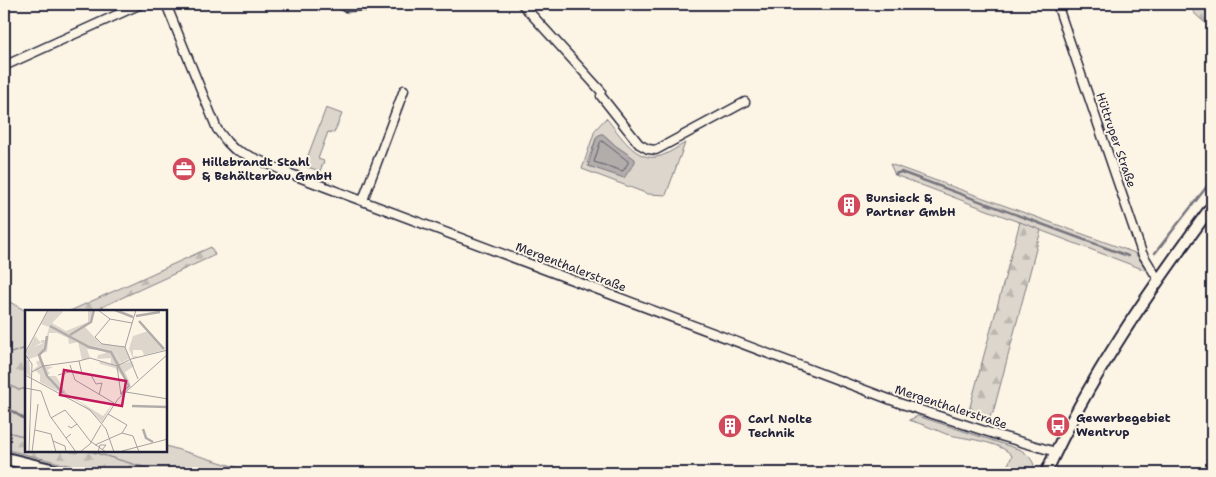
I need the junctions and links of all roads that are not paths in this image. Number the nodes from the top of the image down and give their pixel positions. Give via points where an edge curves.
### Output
1 (141, 4) edge
2 (166, 4) edge
3 (342, 4) edge
4 (409, 4) edge
5 (522, 4) edge
6 (1057, 4) edge
7 (4, 66) edge
8 (404, 90) dead end
9 (745, 102) dead end
10 (363, 200) junction
11 (1212, 207) edge
12 (1159, 281) junction
13 (1056, 452) junction
14 (4, 458) edge
15 (64, 473) edge
16 (1046, 473) edge

1 - 7 street
2 - 10 street, Mergenthalerstraße via 217,129 227,142 288,173
3 - 4 street via 345,7
5 - 9 street via 601,94 639,144 648,149 656,150
6 - 12 street, Hüttruper Straße via 1142,253
8 - 10 street
10 - 13 street, Mergenthalerstraße via 902,404
11 - 12 main road
12 - 13 main road via 1103,365
13 - 16 main road
14 - 15 main road

